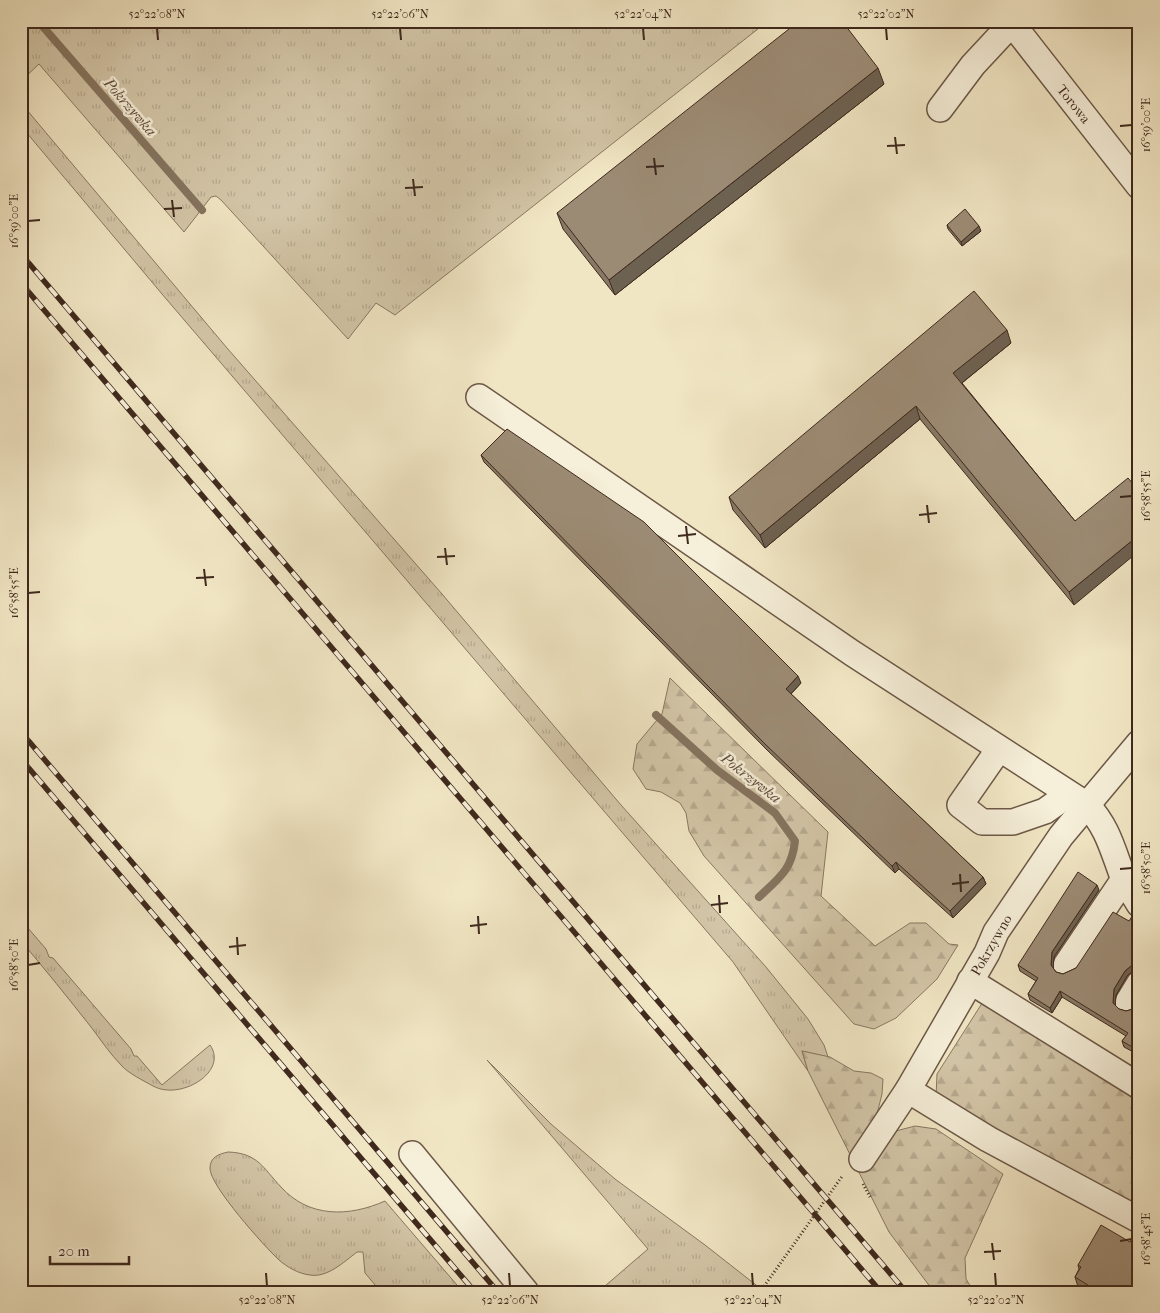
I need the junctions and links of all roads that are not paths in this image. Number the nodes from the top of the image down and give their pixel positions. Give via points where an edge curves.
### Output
1 (1012, 22) edge
2 (940, 109) dead end
3 (1139, 186) edge
4 (479, 397) dead end
5 (1139, 743) edge
6 (999, 749) junction
7 (1078, 800) junction
8 (1124, 879) junction
9 (1139, 904) edge
10 (1066, 965) dead end
11 (970, 981) junction
12 (1139, 1086) edge
13 (908, 1090) junction
14 (412, 1154) dead end
15 (854, 1165) road end
16 (1139, 1220) edge
17 (526, 1292) edge

1 - 2 street via 973,65
1 - 3 street, Torowa
4 - 6 street via 852,653
5 - 7 street, Pokrzywno
6 - 7 street
6 - 7 street via 960,805 982,822 1013,822
7 - 8 street via 1100,819
7 - 11 street, Pokrzywno via 1061,836 996,932
8 - 9 street
8 - 10 street
11 - 12 street
11 - 13 street, Pokrzywno
13 - 15 street, Pokrzywno
13 - 16 street via 988,1139
14 - 17 street

